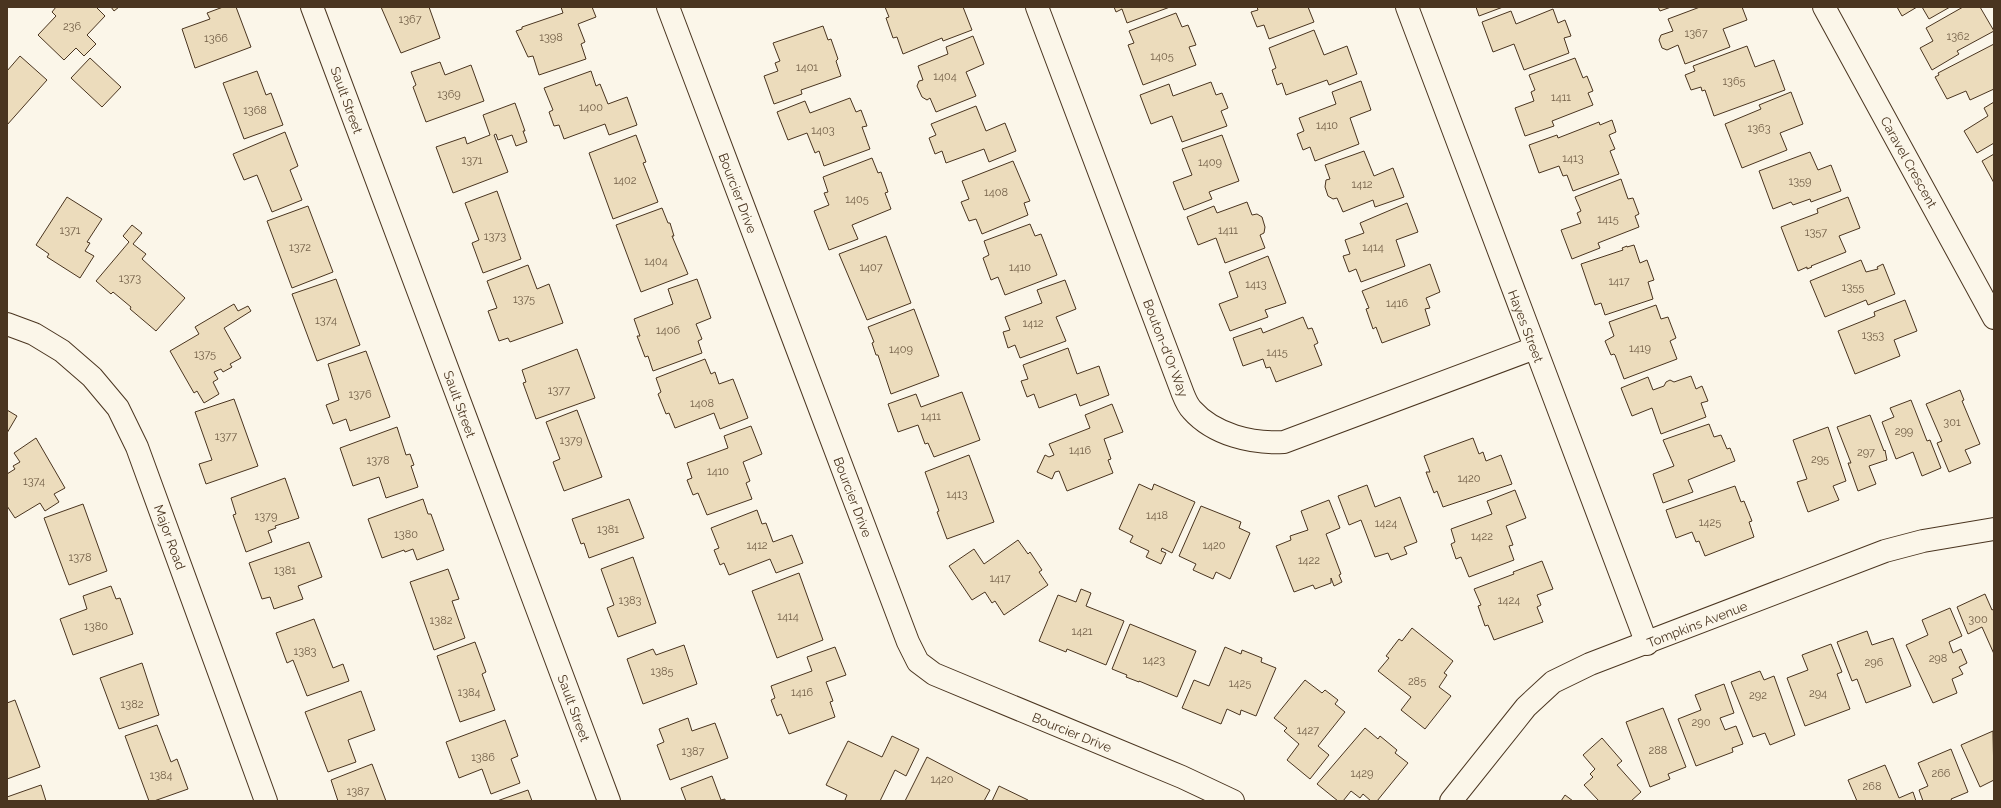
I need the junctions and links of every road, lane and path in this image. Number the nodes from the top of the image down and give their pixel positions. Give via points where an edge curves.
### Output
1 (312, 7) edge
2 (1037, 7) edge
3 (1407, 7) edge
4 (1824, 7) edge
5 (674, 9) edge
6 (1994, 318) edge
7 (7, 324) edge
8 (1535, 348) junction
9 (1994, 529) edge
10 (1647, 644) junction
11 (266, 801) edge
12 (608, 801) edge
13 (1233, 801) edge
14 (1451, 801) edge

1 - 12 street, Sault Street
2 - 8 street, Bouton-d'Or Way via 1183,394 1192,410 1209,424 1238,437 1264,443 1284,442
3 - 8 street, Hayes Street
4 - 6 street, Caravel Crescent
5 - 13 street, Bourcier Drive via 908,642 918,662 940,677 1182,777
7 - 11 street, Major Road via 34,334 62,351 92,377 118,408 137,447
8 - 10 street, Hayes Street
9 - 10 street, Tompkins Avenue via 1923,541 1885,551
10 - 14 street, Tompkins Avenue via 1590,664 1553,682 1526,707

